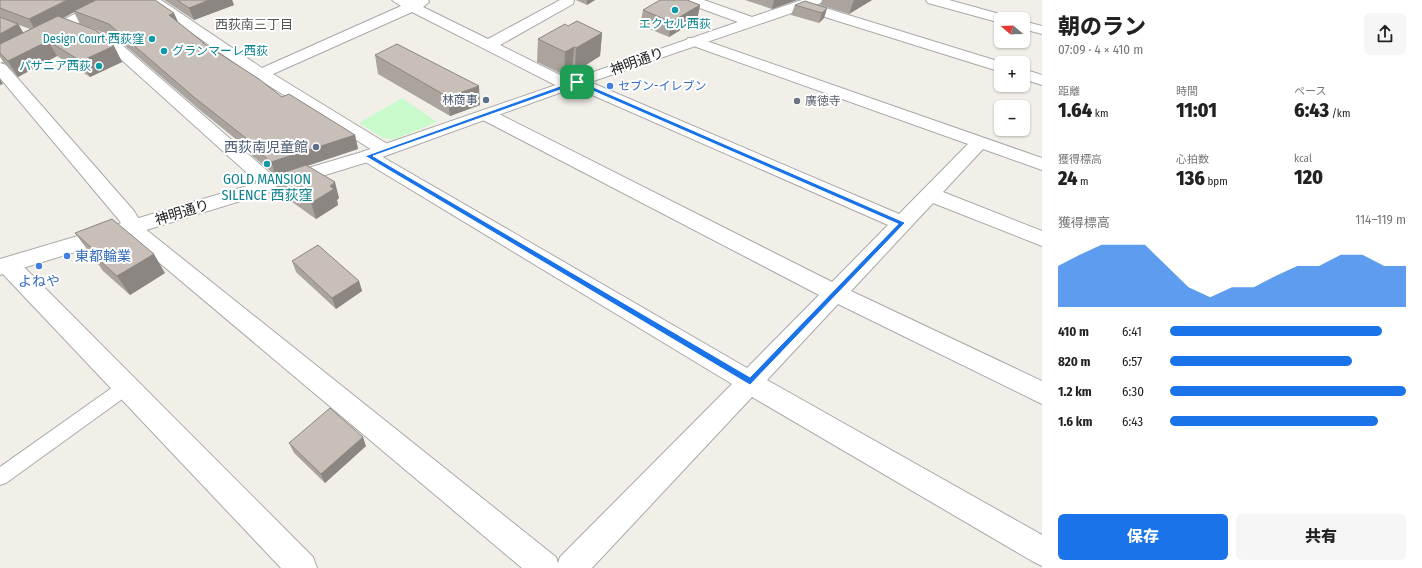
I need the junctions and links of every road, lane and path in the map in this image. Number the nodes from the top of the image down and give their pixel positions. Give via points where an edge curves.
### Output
1 (113, 0) edge
2 (152, 0) edge
3 (426, 0) edge
4 (691, 0) edge
5 (816, 0) edge
6 (933, 0) edge
7 (568, 1) dead end
8 (406, 3) edge
9 (801, 5) junction
10 (994, 17) edge
11 (752, 22) junction
12 (66, 24) junction
13 (1030, 27) edge
14 (1042, 30) edge
15 (693, 41) junction
16 (489, 45) junction
17 (0, 58) edge
18 (994, 65) edge
19 (0, 68) edge
20 (261, 74) junction
21 (1030, 76) edge
22 (1042, 80) edge
23 (572, 83) junction
24 (487, 115) junction
25 (980, 142) junction
26 (376, 153) junction
27 (1042, 164) edge
28 (272, 185) junction
29 (930, 194) junction
30 (902, 223) junction
31 (133, 227) junction
32 (1042, 240) edge
33 (4, 266) edge
34 (835, 293) junction
35 (750, 382) junction
36 (126, 387) junction
37 (1042, 393) edge
38 (0, 477) edge
39 (1042, 551) edge
40 (302, 568) edge
41 (545, 568) edge
42 (571, 568) edge

1 - 12 street
2 - 20 street
3 - 8 street
4 - 11 street
5 - 9 street, 神明通り
6 - 10 street
7 - 16 street
8 - 16 street
8 - 20 street
9 - 11 street, 神明通り
9 - 18 street
11 - 15 street, 神明通り
12 - 17 street via 34,36
12 - 28 street via 108,41
13 - 14 street
15 - 23 street, 神明通り
15 - 25 street
16 - 23 street
19 - 31 street via 127,216
20 - 26 street
21 - 22 street
23 - 24 street, 神明通り
23 - 30 street
24 - 26 street, 神明通り
24 - 34 street
25 - 27 street
25 - 29 street
26 - 28 street, 神明通り
26 - 35 street
28 - 31 street, 神明通り
29 - 30 street
29 - 32 street
30 - 34 street
31 - 33 street, 神明通り
31 - 41 street via 279,351
33 - 36 street
34 - 35 street
34 - 37 street
35 - 39 street
35 - 42 street
36 - 38 lane
36 - 40 street

